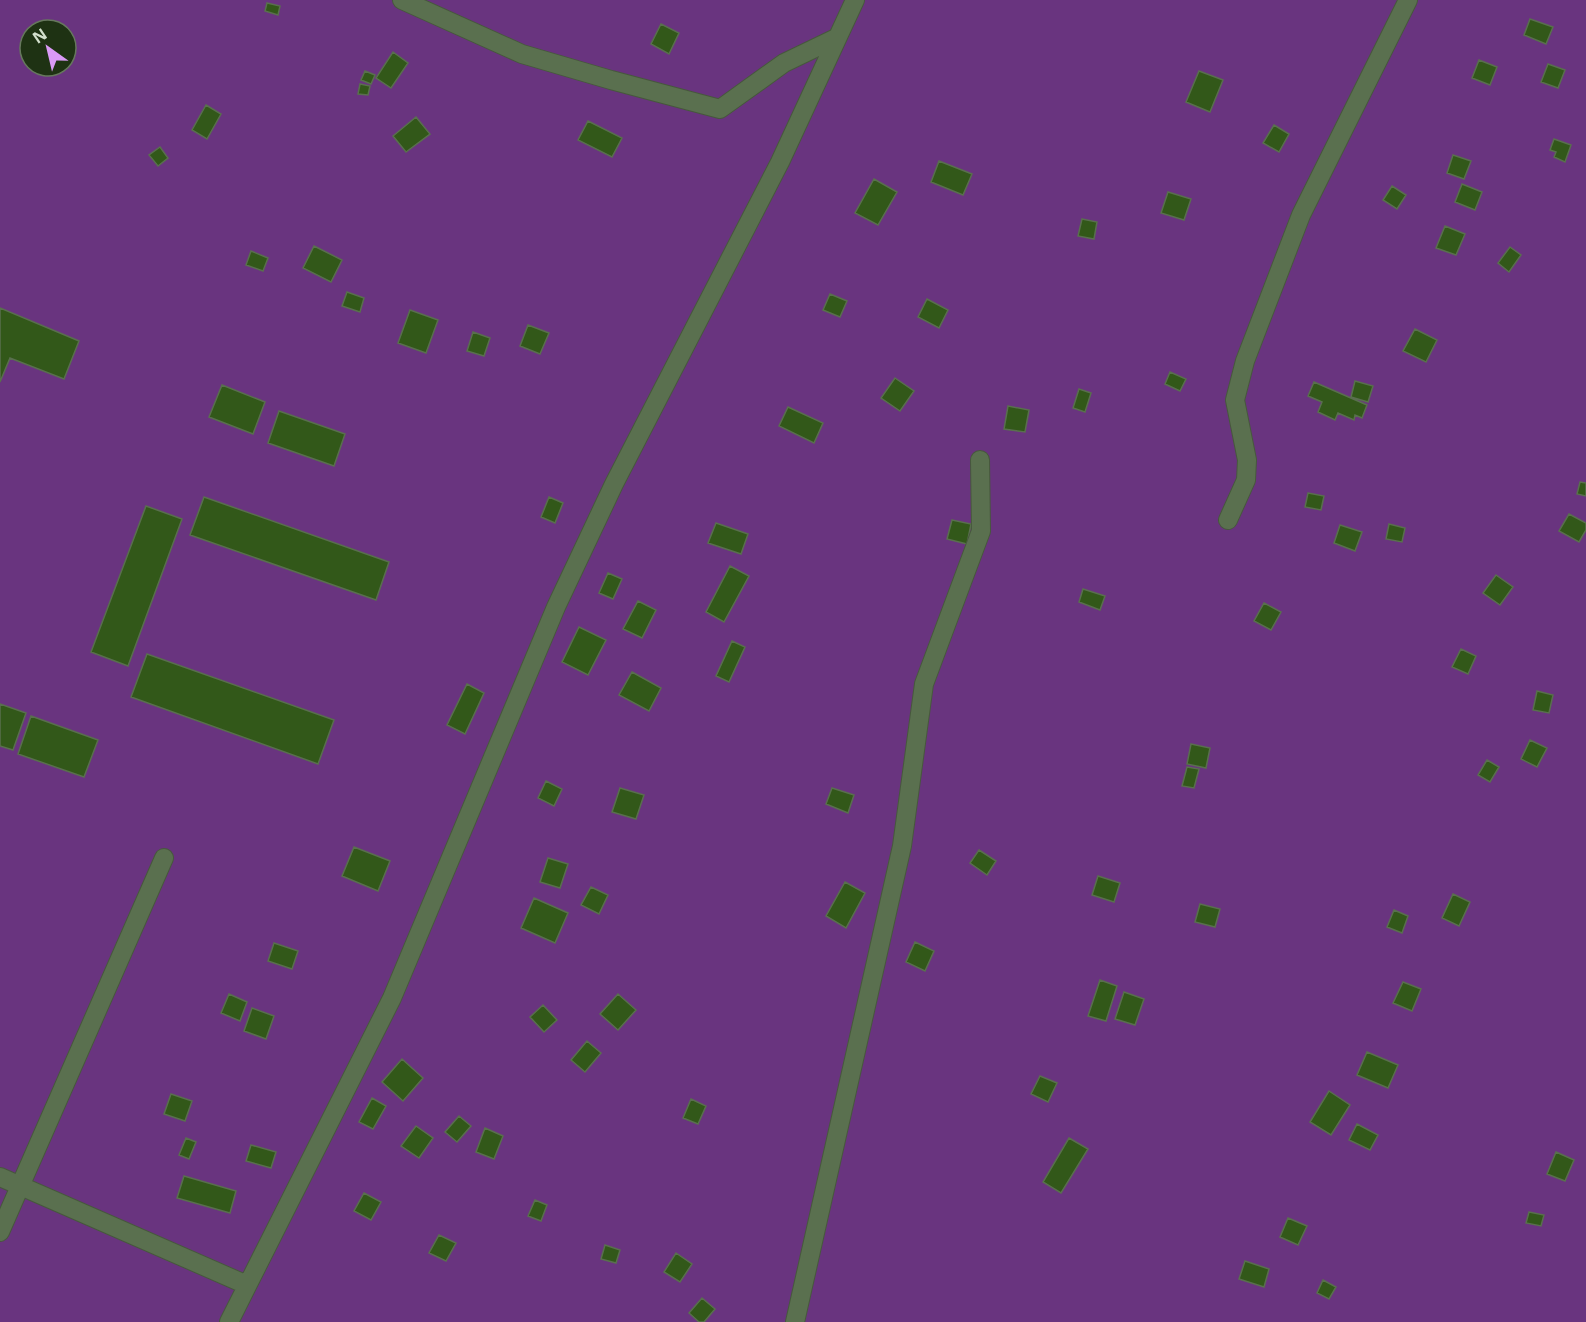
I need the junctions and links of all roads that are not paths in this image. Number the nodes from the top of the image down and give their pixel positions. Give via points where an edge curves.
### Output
1 (402, 0) edge
2 (855, 0) edge
3 (1407, 0) edge
4 (836, 38) junction
5 (980, 460) dead end
6 (1228, 520) dead end
7 (164, 858) dead end
8 (0, 1177) edge
9 (20, 1186) junction
10 (0, 1232) edge
11 (247, 1285) junction
12 (229, 1322) edge
13 (795, 1322) edge

1 - 4 street via 522,54 720,109 784,63
2 - 4 street
3 - 6 street via 1301,215 1245,361 1235,400 1247,460 1246,480
4 - 11 street via 780,162 624,464 561,596 392,998
5 - 13 street via 981,531 924,684 902,846
7 - 9 street
8 - 9 street
9 - 10 street
9 - 11 street
11 - 12 street

